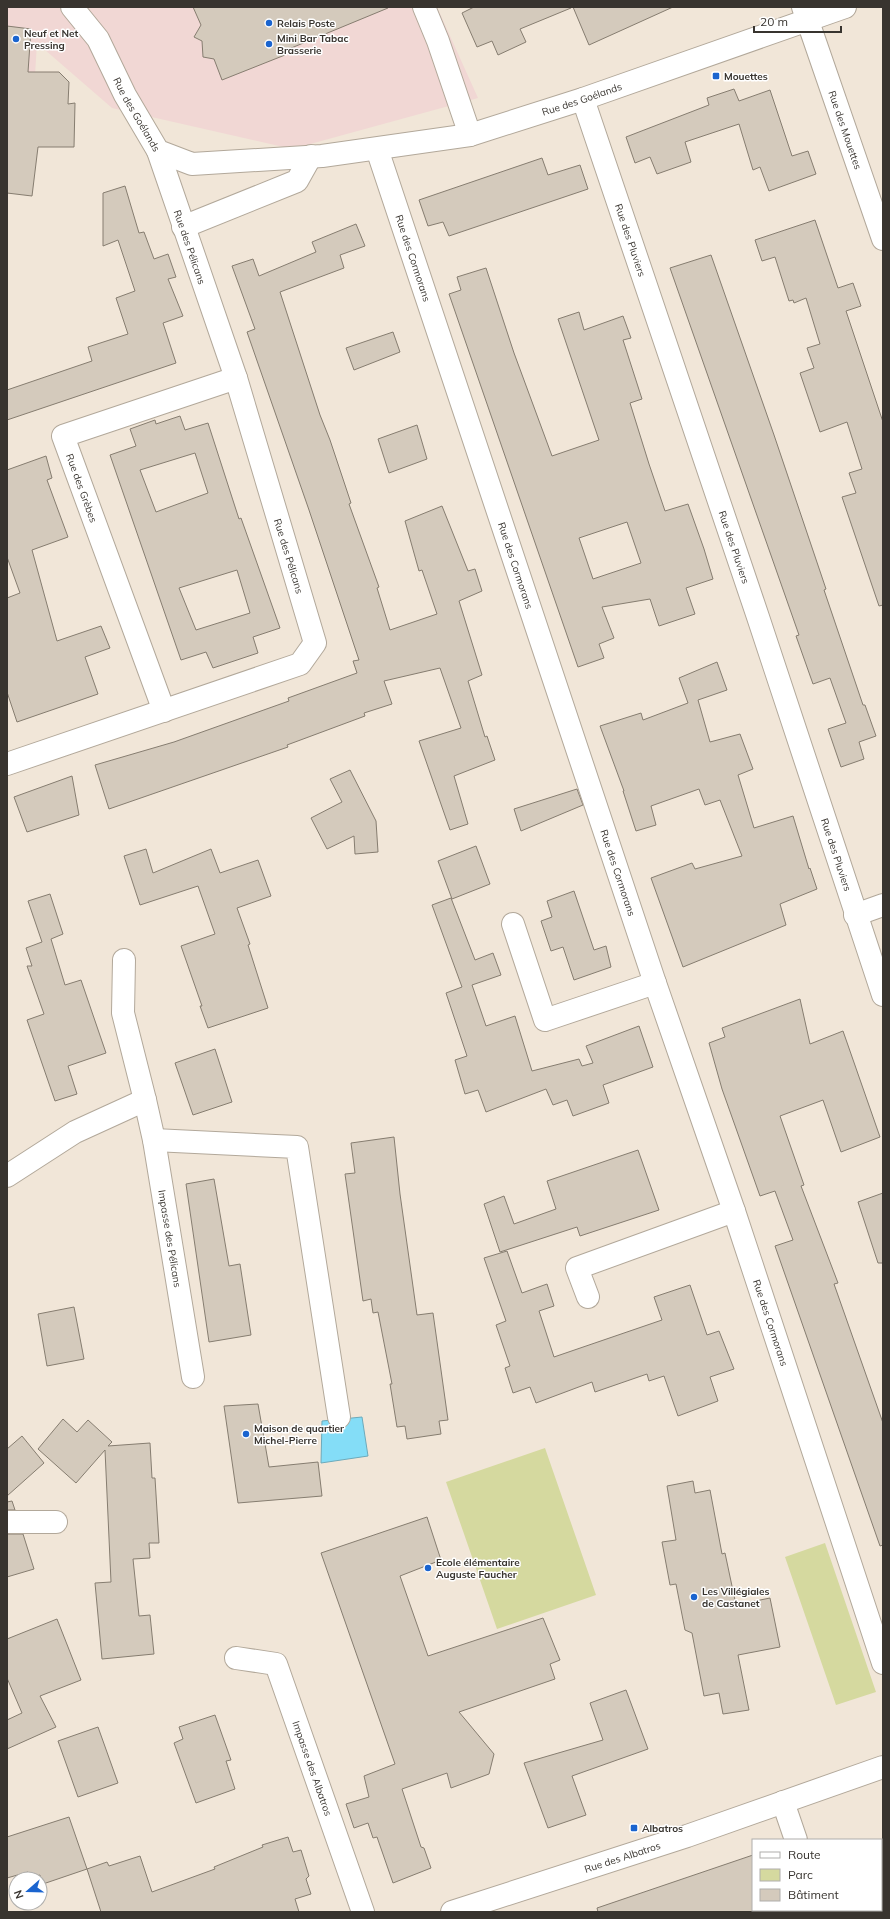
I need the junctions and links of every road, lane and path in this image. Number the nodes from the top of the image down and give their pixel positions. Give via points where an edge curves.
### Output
1 (72, 7) edge
2 (424, 7) edge
3 (845, 7) edge
4 (805, 14) edge
5 (583, 99) junction
6 (470, 135) junction
7 (377, 149) junction
8 (158, 151) junction
9 (311, 156) junction
10 (183, 227) junction
11 (883, 239) edge
12 (236, 378) junction
13 (164, 711) junction
14 (7, 764) edge
15 (883, 905) edge
16 (855, 915) junction
17 (513, 924) dead end
18 (124, 960) dead end
19 (655, 983) junction
20 (883, 995) edge
21 (145, 1100) junction
22 (154, 1140) junction
23 (7, 1176) edge
24 (734, 1211) junction
25 (588, 1297) dead end
26 (193, 1377) dead end
27 (339, 1417) dead end
28 (7, 1522) edge
29 (56, 1522) dead end
30 (236, 1658) dead end
31 (883, 1663) edge
32 (883, 1767) edge
33 (783, 1802) junction
34 (796, 1839) edge
35 (362, 1912) edge
36 (452, 1912) edge

1 - 8 street, Rue des Goélands via 98,39 125,94
2 - 6 street via 438,40
3 - 4 street, Rue des Goélands
4 - 5 street, Rue des Goélands
4 - 11 street, Rue des Mouettes
5 - 6 street, Rue des Goélands
5 - 16 street, Rue des Pluviers via 758,617
6 - 7 street, Rue des Goélands
7 - 9 street, Rue des Goélands
7 - 19 street, Rue des Cormorans
8 - 9 street, Rue des Goélands via 192,164
8 - 10 street, Rue des Pélicans
9 - 10 street via 297,181
10 - 12 street, Rue des Pélicans
12 - 13 street, Rue des Pélicans via 315,643 300,664
12 - 13 street, Rue des Grèbes via 63,436
13 - 14 street, Rue des Pélicans
15 - 16 street
16 - 20 street, Rue des Pluviers
17 - 19 street via 545,1020
18 - 21 street, Impasse des Pélicans via 123,1013
19 - 24 street, Rue des Cormorans
21 - 22 street, Impasse des Pélicans
21 - 23 street via 75,1132
22 - 26 street, Impasse des Pélicans
22 - 27 street via 297,1147
24 - 25 street via 577,1268
24 - 31 street, Rue des Cormorans
28 - 29 street
30 - 35 street, Impasse des Albatros via 276,1664
32 - 33 street, Rue des Albatros
33 - 34 street
33 - 36 street, Rue des Albatros

